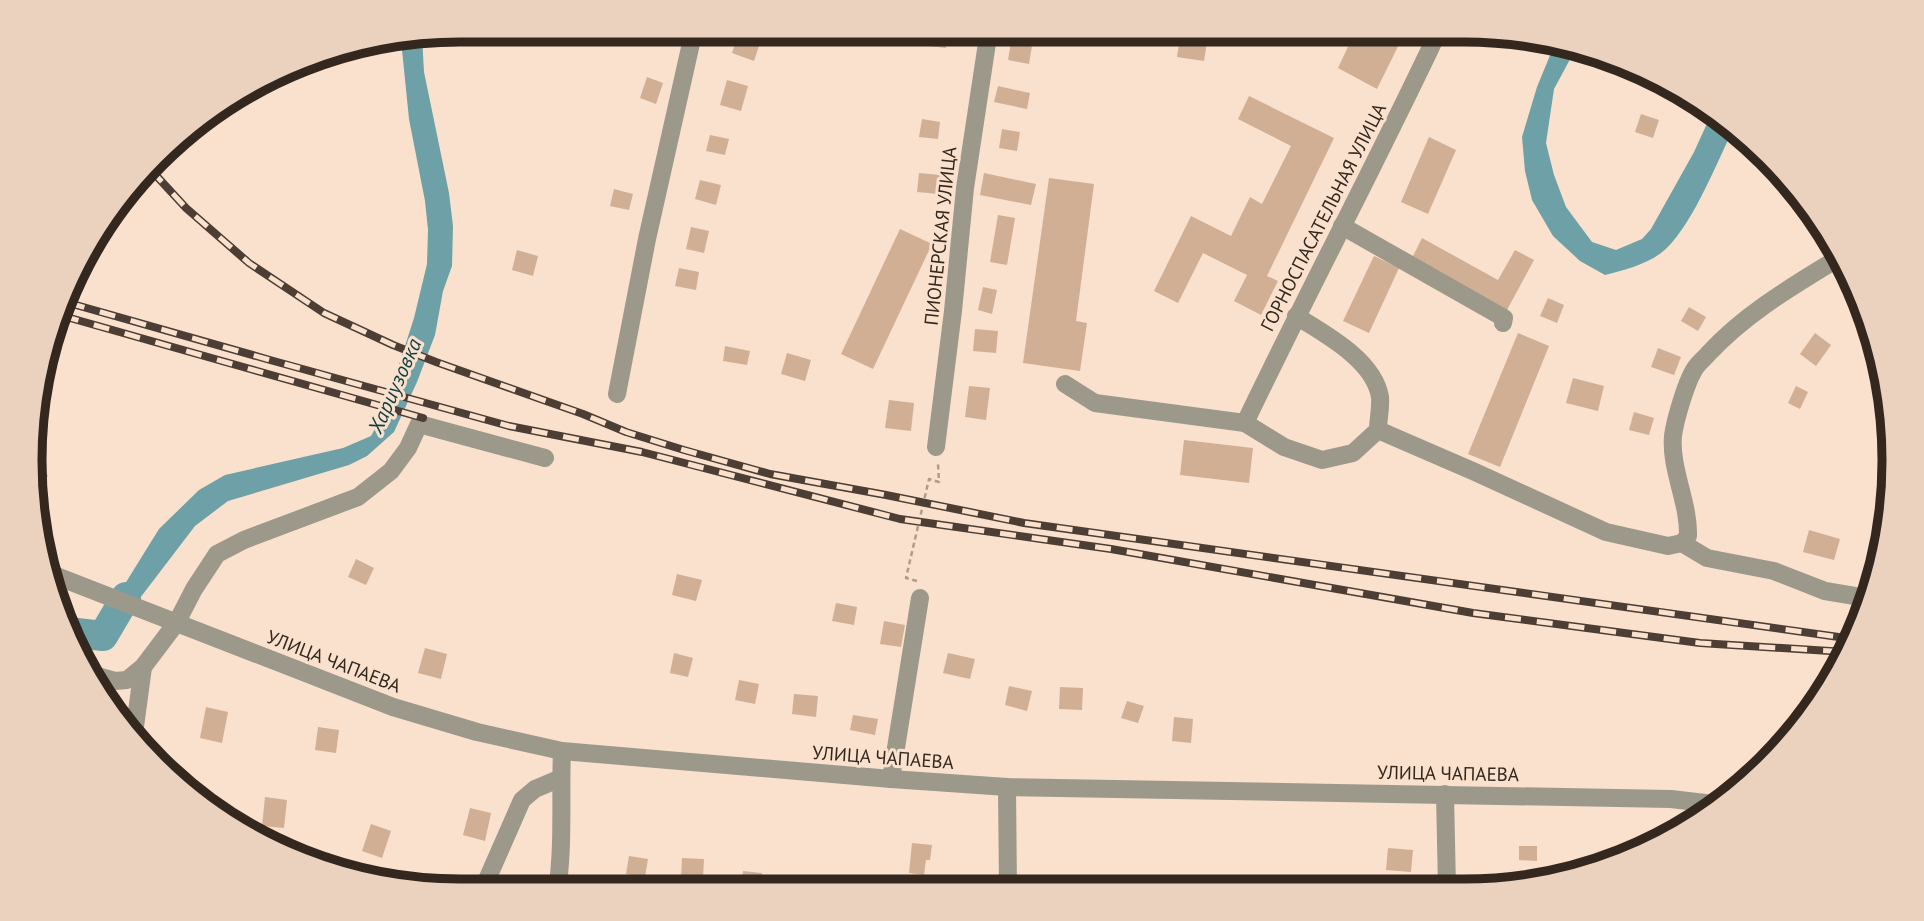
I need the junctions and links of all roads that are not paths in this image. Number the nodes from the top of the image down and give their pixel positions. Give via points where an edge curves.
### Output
1 (691, 42) edge
2 (987, 42) edge
3 (1432, 42) edge
4 (1342, 226) junction
5 (1832, 262) edge
6 (1296, 316) junction
7 (1503, 323) dead end
8 (1065, 384) dead end
9 (617, 394) dead end
10 (1245, 423) junction
11 (1378, 430) junction
12 (936, 447) dead end
13 (545, 458) dead end
14 (1682, 543) junction
15 (58, 577) edge
16 (923, 590) road end
17 (1859, 597) edge
18 (177, 622) junction
19 (143, 667) junction
20 (103, 678) edge
21 (135, 724) edge
22 (562, 751) junction
23 (561, 778) junction
24 (891, 779) junction
25 (1007, 787) junction
26 (1445, 794) junction
27 (1704, 802) edge
28 (487, 879) edge
29 (558, 879) edge
30 (1008, 879) edge
31 (1447, 879) edge

1 - 9 street
2 - 12 street, ПИОНЕРСКАЯ УЛИЦА via 965,188
3 - 4 street, ГОРНОСПАСАТЕЛЬНАЯ УЛИЦА
4 - 6 street, ГОРНОСПАСАТЕЛЬНАЯ УЛИЦА
4 - 7 street via 1504,318
5 - 14 street via 1756,310 1694,369 1673,437 1689,520 1688,536
6 - 10 street, ГОРНОСПАСАТЕЛЬНАЯ УЛИЦА
6 - 11 street via 1338,342 1368,371 1380,397
8 - 10 street via 1095,403
10 - 11 street via 1284,447 1322,460 1353,453
11 - 14 street via 1606,532 1668,546
13 - 18 street via 419,424 391,471 358,497 217,554
14 - 17 street via 1707,558 1774,571 1825,591
15 - 18 street, УЛИЦА ЧАПАЕВА
16 - 24 street
18 - 19 street
18 - 22 street, УЛИЦА ЧАПАЕВА via 393,707
19 - 20 street via 127,680
19 - 21 street
22 - 23 street
22 - 24 street, УЛИЦА ЧАПАЕВА
23 - 28 street via 522,800
23 - 29 street
24 - 25 street, УЛИЦА ЧАПАЕВА
25 - 26 street, УЛИЦА ЧАПАЕВА
25 - 30 street
26 - 27 street, УЛИЦА ЧАПАЕВА
26 - 31 street

